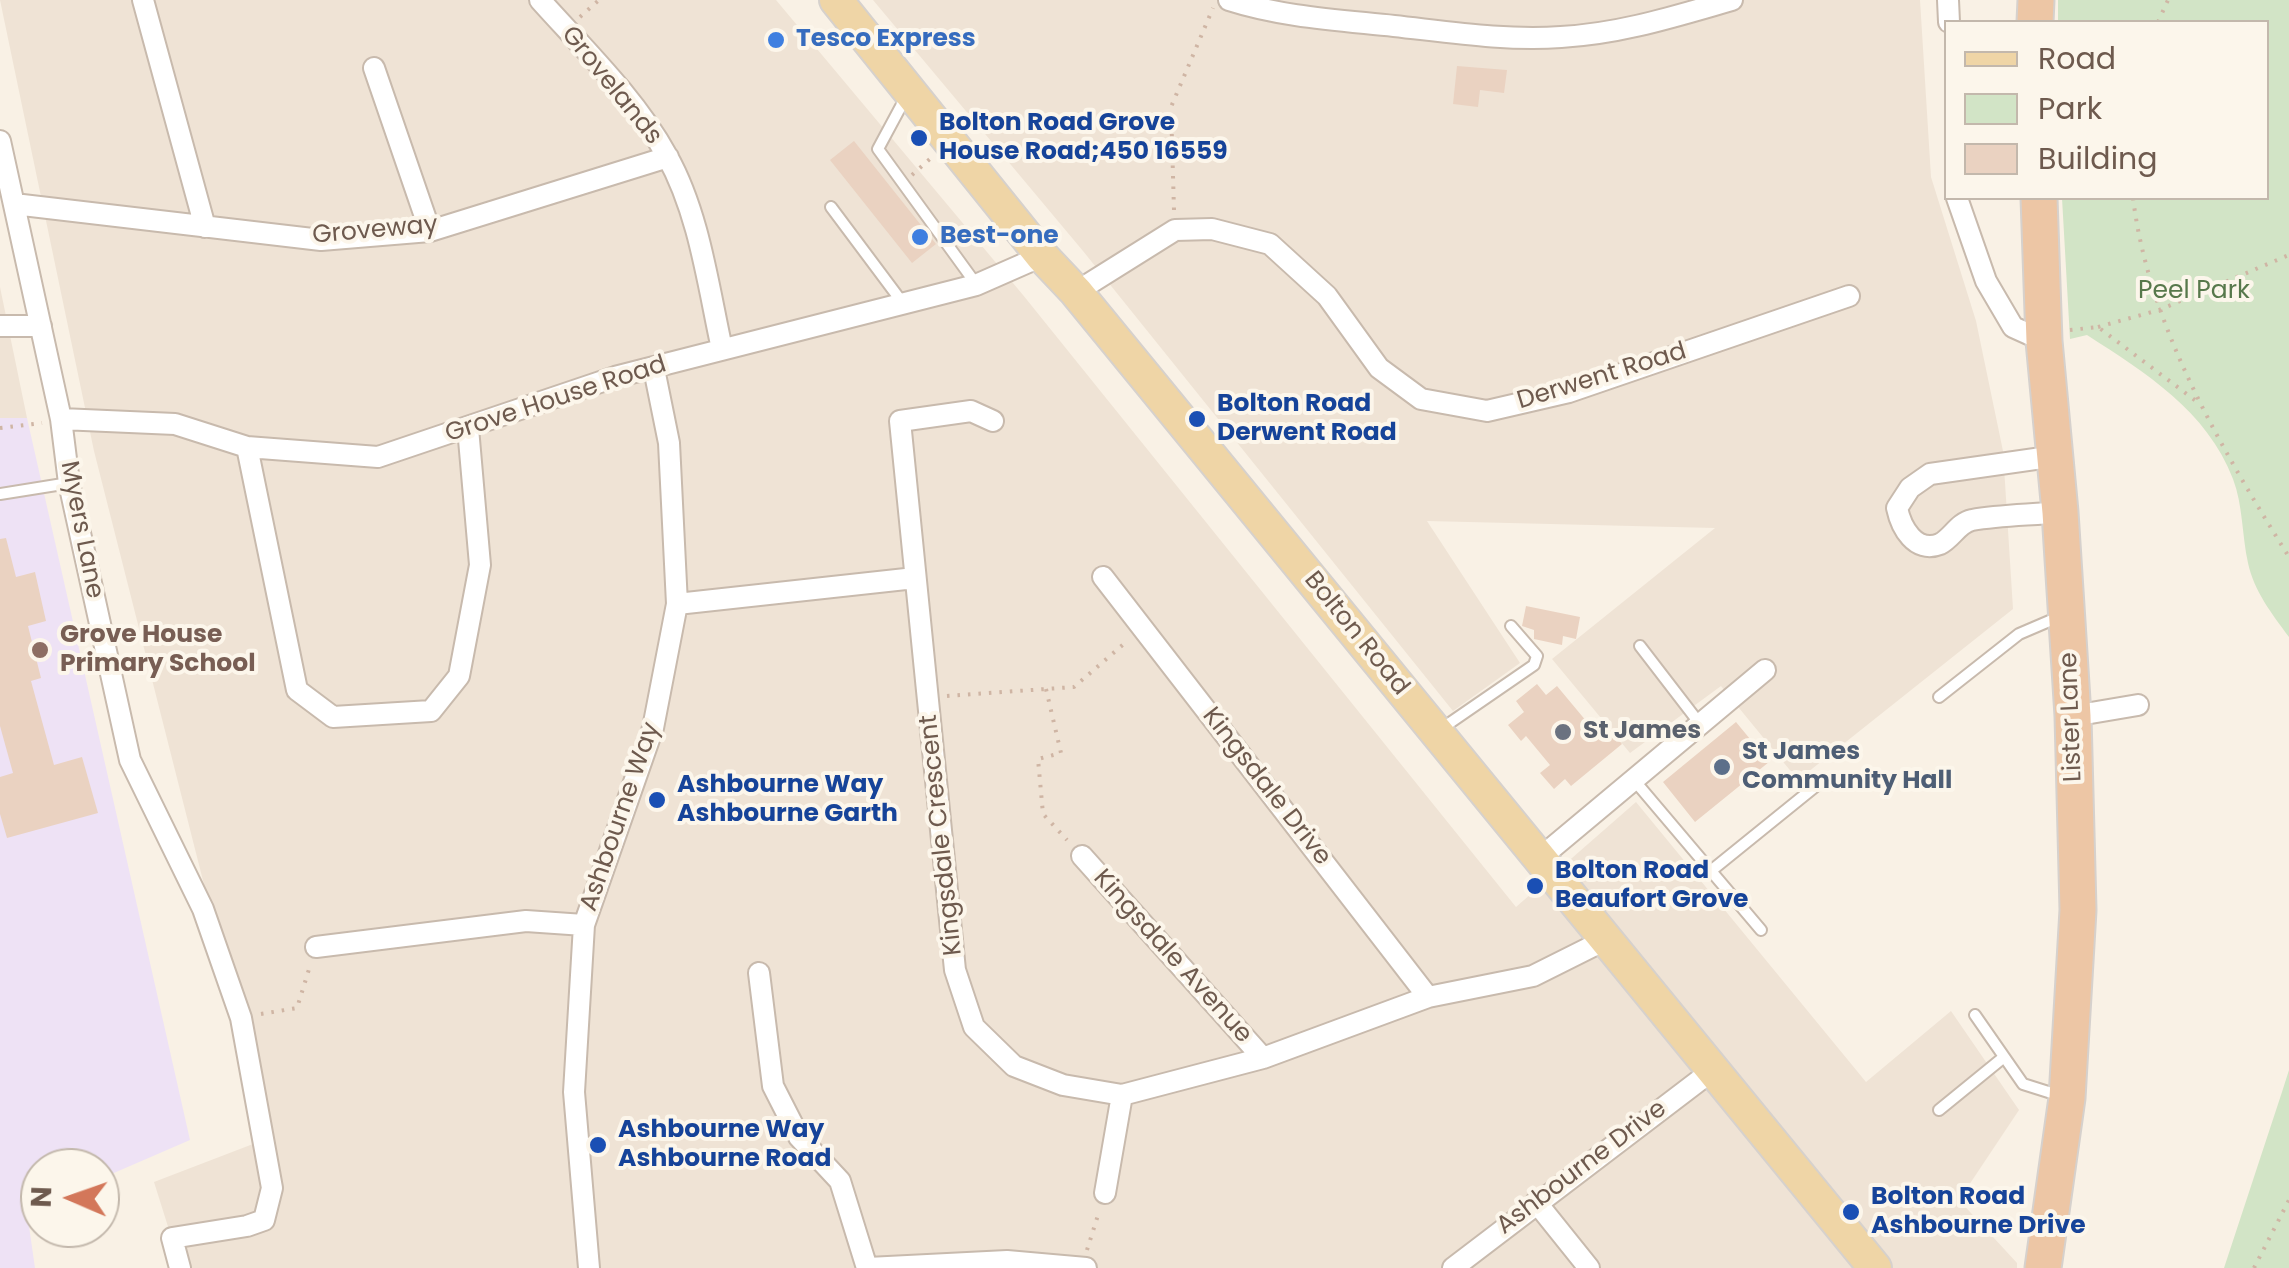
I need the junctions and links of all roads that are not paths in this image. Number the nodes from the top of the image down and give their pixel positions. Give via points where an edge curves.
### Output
1 (143, 0) edge
2 (540, 0) edge
3 (836, 0) edge
4 (1229, 0) edge
5 (1732, 0) edge
6 (1300, 8) edge
7 (374, 68) dead end
8 (910, 90) junction
9 (0, 141) edge
10 (668, 157) junction
11 (1959, 200) edge
12 (2039, 200) edge
13 (14, 204) junction
14 (832, 206) dead end
15 (205, 227) junction
16 (430, 231) junction
17 (1042, 256) junction
18 (976, 285) junction
19 (1076, 292) junction
20 (1849, 296) dead end
21 (902, 303) junction
22 (0, 326) edge
23 (41, 326) junction
24 (2044, 335) junction
25 (722, 349) junction
26 (654, 369) junction
27 (61, 419) junction
28 (993, 420) dead end
29 (468, 428) junction
30 (246, 447) junction
31 (2056, 456) junction
32 (69, 483) junction
33 (0, 494) edge
34 (2060, 512) junction
35 (1103, 577) dead end
36 (916, 578) junction
37 (677, 604) junction
38 (2067, 614) junction
39 (1511, 626) dead end
40 (1640, 646) dead end
41 (1765, 670) dead end
42 (1939, 697) dead end
43 (2138, 705) dead end
44 (2074, 716) junction
45 (1700, 724) junction
46 (1436, 732) junction
47 (1634, 780) junction
48 (1822, 781) dead end
49 (1082, 856) road end
50 (1540, 858) junction
51 (1712, 870) junction
52 (584, 925) junction
53 (1761, 930) dead end
54 (1604, 940) junction
55 (316, 947) road end
56 (759, 973) dead end
57 (1428, 997) junction
58 (1974, 1015) dead end
59 (2004, 1057) junction
60 (1263, 1058) junction
61 (1713, 1070) junction
62 (1122, 1095) junction
63 (2066, 1098) junction
64 (1939, 1110) dead end
65 (1105, 1193) road end
66 (1536, 1202) junction
67 (1008, 1265) edge
68 (1084, 1267) edge
69 (180, 1268) edge
70 (589, 1268) edge
71 (867, 1268) edge
72 (1453, 1268) edge
73 (1588, 1268) edge
74 (1875, 1268) edge
75 (2042, 1268) edge

1 - 15 street
2 - 10 street, Grovelands via 627,98
3 - 8 main road, Bolton Road
4 - 6 street via 1266,12
5 - 6 street via 1627,29 1561,38 1488,36
7 - 16 street
8 - 17 main road, Bolton Road
8 - 18 lane via 878,150
9 - 13 street, Myers Lane
10 - 16 street, Groveway
10 - 25 street, Grovelands via 695,226
11 - 24 street via 1986,281 2013,327
12 - 24 highway, Lister Lane
13 - 15 street, Groveway
13 - 23 street, Myers Lane
14 - 21 lane
15 - 16 street, Groveway via 321,240
17 - 18 street, Grove House Road
17 - 19 main road, Bolton Road
18 - 21 street, Grove House Road
19 - 20 street, Derwent Road via 1175,230 1212,229 1270,244 1327,296 1379,368 1421,399 1488,411 1570,392
19 - 46 main road, Bolton Road
21 - 25 street, Grove House Road
22 - 23 street
23 - 27 street, Myers Lane
24 - 31 highway, Lister Lane
25 - 26 street, Grove House Road
26 - 29 street, Grove House Road
26 - 37 street, Ashbourne Way via 669,443
27 - 30 street, Grove House Road via 175,424
27 - 32 street, Myers Lane
28 - 36 street, Kingsdale Crescent via 972,410 900,421
29 - 30 street, Grove House Road via 378,457
29 - 30 street via 480,565 460,676 431,710 334,717 298,690
31 - 34 highway, Lister Lane
31 - 34 street via 1930,474 1897,508 1910,538 1924,545 1940,544 1966,521
32 - 33 lane
32 - 69 street, Myers Lane via 130,760 203,909 241,1018 272,1188 264,1220 172,1238
34 - 38 highway, Lister Lane
35 - 57 street, Kingsdale Drive
36 - 37 street
36 - 62 street, Kingsdale Crescent via 955,970 974,1027 1014,1066
37 - 52 street, Ashbourne Way via 653,728
38 - 42 lane via 2018,634
38 - 44 highway, Lister Lane
39 - 46 lane via 1537,656 1534,665
40 - 45 lane
41 - 45 street
43 - 44 street
44 - 63 highway, Lister Lane via 2078,910
45 - 47 street
46 - 50 main road, Bolton Road
47 - 50 street
47 - 51 lane
48 - 51 lane
49 - 60 street, Kingsdale Avenue
50 - 54 main road, Bolton Road
51 - 53 lane
52 - 55 street via 526,922
52 - 70 street, Ashbourne Way via 574,1092
54 - 57 street, Kingsdale Crescent via 1533,976
54 - 61 main road, Bolton Road
56 - 71 street via 773,1086 799,1137 840,1181
57 - 60 street, Kingsdale Crescent
58 - 59 lane
59 - 63 lane via 2023,1084
59 - 64 lane
60 - 62 street, Kingsdale Crescent
61 - 66 street, Ashbourne Drive
61 - 74 main road, Bolton Road
62 - 65 street
63 - 75 highway, Lister Lane
66 - 72 street, Ashbourne Drive
66 - 73 street
67 - 68 street
67 - 71 street

